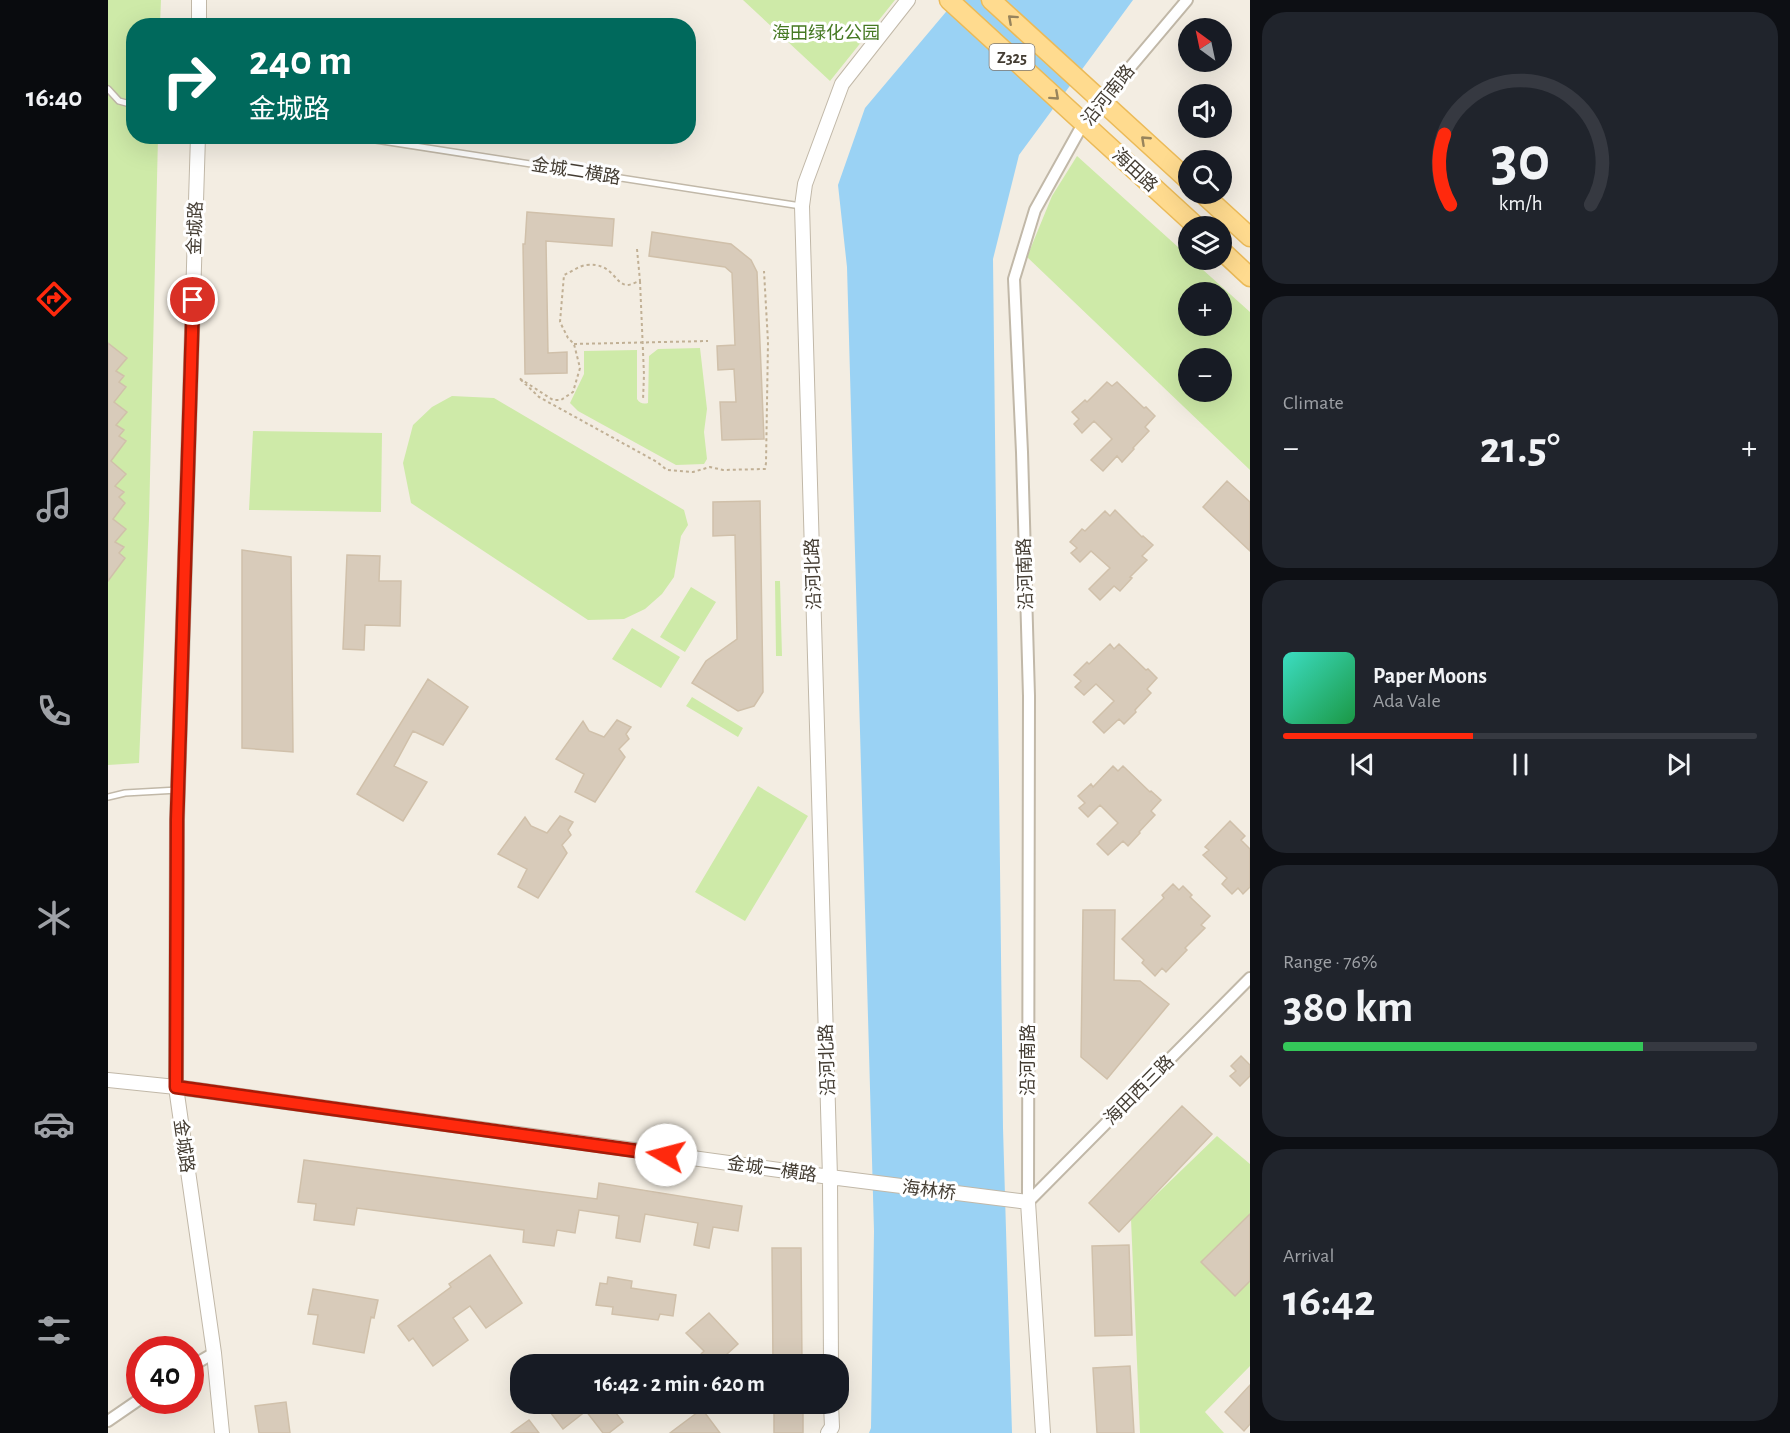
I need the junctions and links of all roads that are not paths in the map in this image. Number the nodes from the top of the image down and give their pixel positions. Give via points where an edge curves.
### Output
1 (199, 0) edge
2 (908, 0) edge
3 (949, 0) edge
4 (991, 0) edge
5 (1186, 0) edge
6 (199, 18) edge
7 (108, 89) edge
8 (1102, 100) junction
9 (126, 104) edge
10 (1079, 118) junction
11 (198, 144) edge
12 (402, 144) edge
13 (1178, 171) edge
14 (1214, 204) edge
15 (802, 206) junction
16 (1185, 216) edge
17 (1250, 237) edge
18 (1232, 260) edge
19 (1250, 277) edge
20 (178, 790) junction
21 (108, 797) edge
22 (1250, 978) edge
23 (108, 1080) edge
24 (176, 1087) junction
25 (830, 1177) junction
26 (1028, 1202) junction
27 (214, 1353) junction
28 (831, 1354) edge
29 (204, 1359) edge
30 (126, 1409) edge
31 (831, 1414) edge
32 (108, 1421) edge
33 (222, 1433) edge
34 (828, 1433) edge
35 (1043, 1433) edge

1 - 6 street
2 - 15 street, 沿河北路 via 842,84 805,184
3 -> 10 main road, Z325
8 -> 4 main road, 海田路 / Z325
5 - 8 street, 沿河南路
7 - 9 lane
8 - 10 street, 沿河南路
13 -> 8 main road, 海田路 / Z325
10 - 16 main road, 海田路 / Z325
10 - 26 street, 沿河南路 via 1035,210 1014,279 1029,696
11 - 20 street, 金城路
12 - 15 lane, 金城二横路
14 - 17 main road
15 - 25 street, 沿河北路
18 - 19 main road
20 - 21 lane
20 - 24 street, 金城路
22 - 26 street, 海田西三路
23 - 24 street, 金城一横路
24 - 25 street, 金城一横路
24 - 27 street, 金城路
25 - 26 street, 海林桥
25 - 28 street, 沿河北路
26 - 35 street
27 - 29 street
27 - 33 street, 金城路
30 - 32 street
31 - 34 street

